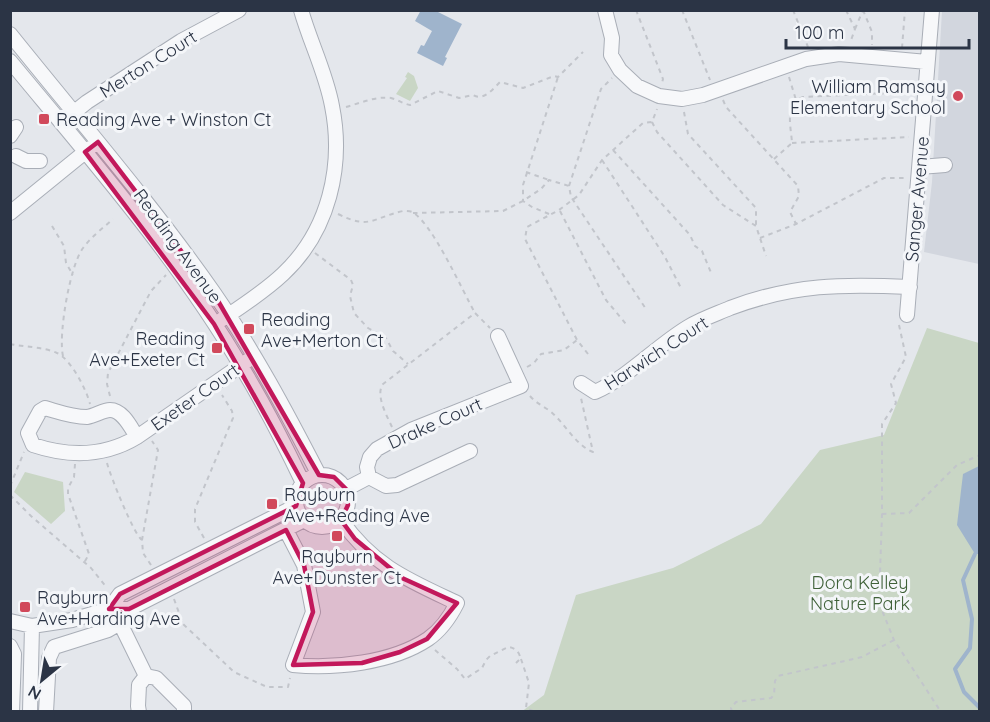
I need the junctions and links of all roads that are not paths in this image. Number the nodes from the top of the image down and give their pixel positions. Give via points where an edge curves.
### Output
1 (239, 10) edge
2 (301, 10) edge
3 (605, 10) edge
4 (932, 10) edge
5 (10, 34) edge
6 (10, 61) edge
7 (927, 62) junction
8 (73, 112) junction
9 (61, 123) junction
10 (98, 142) junction
11 (85, 152) junction
12 (16, 156) dead end
13 (40, 161) dead end
14 (945, 165) dead end
15 (913, 167) junction
16 (10, 213) edge
17 (910, 287) junction
18 (228, 315) junction
19 (907, 315) road end
20 (214, 324) junction
21 (498, 336) road end
22 (254, 356) junction
23 (241, 365) junction
24 (581, 383) dead end
25 (141, 434) junction
26 (470, 451) dead end
27 (319, 475) junction
28 (369, 477) junction
29 (303, 483) junction
30 (346, 489) junction
31 (296, 506) junction
32 (304, 520) junction
33 (341, 520) junction
34 (286, 530) junction
35 (111, 606) junction
36 (81, 617) junction
37 (10, 621) edge
38 (120, 623) junction
39 (32, 626) junction
40 (86, 637) junction
41 (10, 646) edge
42 (146, 676) junction
43 (13, 682) junction
44 (31, 683) junction
45 (47, 684) junction
46 (12, 711) edge
47 (30, 711) edge
48 (46, 711) edge
49 (139, 711) edge
50 (184, 711) edge

1 - 8 street, Merton Court via 182,41
2 - 18 street via 333,110 334,180 326,208 285,273
3 - 7 street via 612,55 620,70 637,86 660,96 682,99 786,65 839,54
4 - 7 street, Sanger Avenue
5 - 8 street, Reading Avenue
6 - 9 street, Reading Avenue
7 - 15 street, Sanger Avenue
8 - 9 street, Merton Court
8 - 10 street, Reading Avenue
9 - 11 street, Reading Avenue
10 - 11 street
10 - 18 street, Reading Avenue via 171,234
11 - 16 street
11 - 20 street, Reading Avenue via 176,268
12 - 13 street
14 - 15 street
15 - 17 street, Sanger Avenue
17 - 19 street, Sanger Avenue
17 - 24 street, Harwich Court via 814,286 759,299 688,327 614,383 595,392
18 - 20 street
18 - 22 street, Reading Avenue
20 - 23 street, Reading Avenue
21 - 28 street, Drake Court via 521,386 411,430 377,449 367,467
22 - 23 street, Exeter Court
22 - 27 street, Reading Avenue
23 - 25 street, Exeter Court
23 - 29 street, Reading Avenue
25 - 25 street, Exeter Court via 113,449 93,454 33,445 28,434 45,408 72,416 92,416 110,410
26 - 28 street via 397,485 386,486
27 - 29 street
27 - 30 street via 334,477
28 - 30 street
29 - 31 street via 298,489
30 - 33 street via 348,505
31 - 32 street
31 - 35 street via 120,594
32 - 33 street via 319,528
32 - 34 street
33 - 34 street via 355,539 402,578 457,603 449,618 427,639 362,663 293,665 313,612 304,565
34 - 35 street via 129,609
35 - 36 street
35 - 38 street
36 - 39 street
36 - 40 street
37 - 39 street
38 - 40 street
38 - 42 street
39 - 44 street
40 - 45 street via 54,647
41 - 43 street via 14,654
42 - 49 street via 139,685
42 - 50 street via 156,678 184,705
43 - 44 street
43 - 46 street
44 - 45 street
44 - 47 street
45 - 48 street

